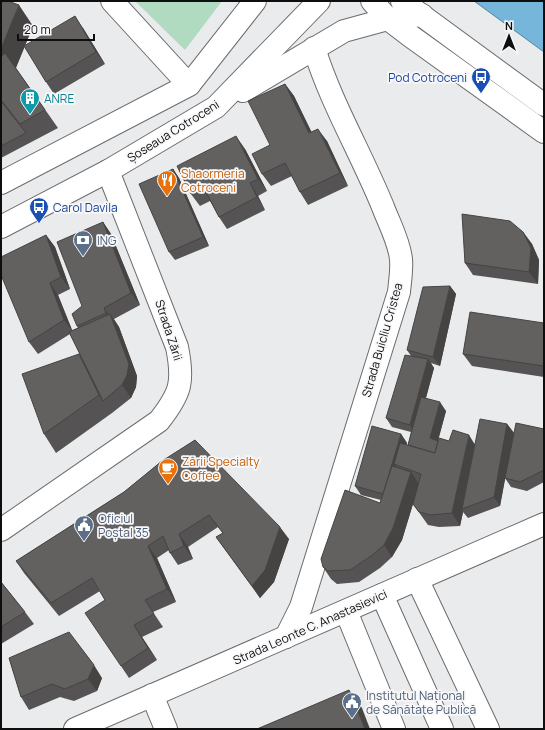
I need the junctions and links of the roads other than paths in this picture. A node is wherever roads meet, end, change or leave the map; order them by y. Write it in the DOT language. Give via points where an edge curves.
graph roads {
  1 [pos="112,1"];
  2 [pos="255,1"];
  3 [pos="319,1"];
  4 [pos="372,1"];
  5 [pos="402,1"];
  6 [pos="422,15"];
  7 [pos="388,19"];
  8 [pos="314,48"];
  9 [pos="189,85"];
  10 [pos="544,105"];
  11 [pos="216,107"];
  12 [pos="544,132"];
  13 [pos="108,171"];
  14 [pos="1,183"];
  15 [pos="1,227"];
  16 [pos="544,524"];
  17 [pos="1,530"];
  18 [pos="417,579"];
  19 [pos="382,595"];
  20 [pos="346,611"];
  21 [pos="286,637"];
  22 [pos="152,695"];
  23 [pos="76,729"];
  24 [pos="166,729"];
  25 [pos="394,729"];
  26 [pos="442,729"];
  27 [pos="488,729"];
  1 -- 9 [label="street"];
  2 -- 9 [label="street"];
  3 -- 11 [label="street, Șoseaua Cotroceni"];
  4 -- 7 [label="street"];
  5 -- 6 [label="street"];
  6 -- 7 [label="street"];
  6 -- 10 [label="street"];
  7 -- 8 [label="street" via="344,31"];
  7 -- 12 [label="street"];
  8 -- 11 [label="street"];
  8 -- 21 [label="street, Strada Buicliu Cristea" via="323,77 377,193 396,241 401,258 401,274 399,292 301,607"];
  9 -- 14 [label="street"];
  11 -- 13 [label="street, Șoseaua Cotroceni"];
  13 -- 15 [label="street, Șoseaua Cotroceni"];
  13 -- 17 [label="street, Strada Zării" via="177,347 182,371 179,389 173,403 159,420"];
  16 -- 18 [label="street, Strada Leonte C. Anastasievici"];
  18 -- 19 [label="street, Strada Leonte C. Anastasievici"];
  18 -- 27 [label="street"];
  19 -- 20 [label="street, Strada Leonte C. Anastasievici"];
  19 -- 26 [label="street"];
  20 -- 21 [label="street, Strada Leonte C. Anastasievici"];
  20 -- 25 [label="street"];
  21 -- 22 [label="street, Strada Leonte C. Anastasievici"];
  22 -- 23 [label="street, Strada Leonte C. Anastasievici"];
  22 -- 24 [label="street"];
}
